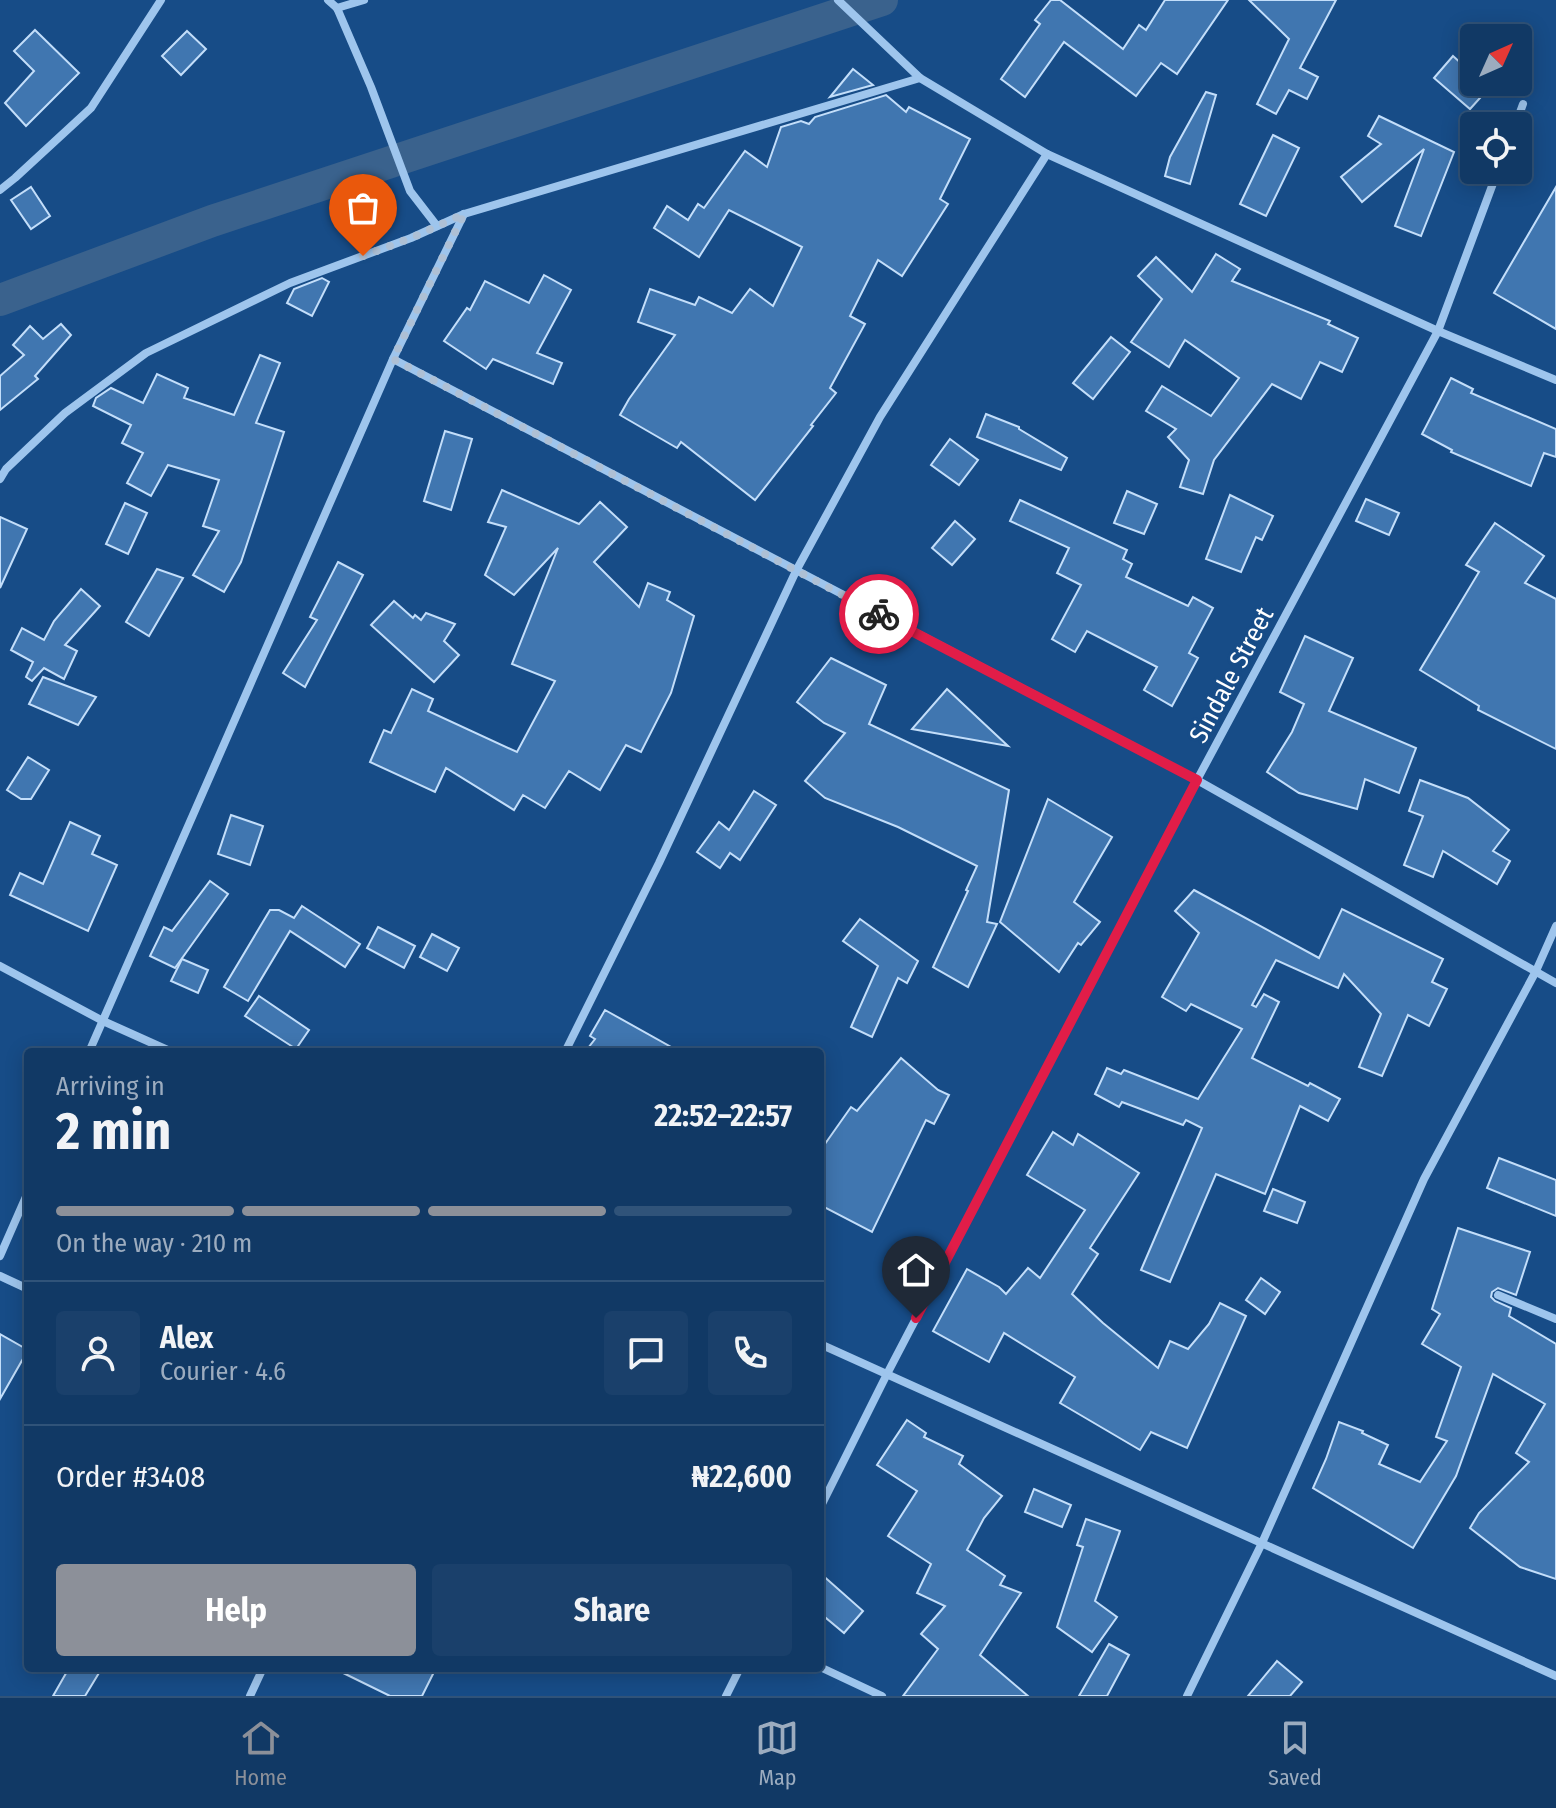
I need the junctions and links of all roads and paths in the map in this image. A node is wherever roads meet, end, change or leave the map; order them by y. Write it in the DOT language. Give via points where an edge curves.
graph roads {
  1 [pos="161,0"];
  2 [pos="328,0"];
  3 [pos="364,0"];
  4 [pos="838,0"];
  5 [pos="337,8"];
  6 [pos="920,78"];
  7 [pos="1523,104"];
  8 [pos="1520,112"];
  9 [pos="1047,154"];
  10 [pos="1493,184"];
  11 [pos="0,190"];
  12 [pos="464,214"];
  13 [pos="437,226"];
  14 [pos="1438,331"];
  15 [pos="393,359"];
  16 [pos="1556,380"];
  17 [pos="0,479"];
  18 [pos="796,571"];
  19 [pos="1197,780"];
  20 [pos="1556,926"];
  21 [pos="0,966"];
  22 [pos="1536,971"];
  23 [pos="1556,983"];
  24 [pos="103,1021"];
  25 [pos="91,1048"];
  26 [pos="163,1048"];
  27 [pos="567,1048"];
  28 [pos="24,1201"];
  29 [pos="0,1256"];
  30 [pos="0,1276"];
  31 [pos="24,1287"];
  32 [pos="1498,1295"];
  33 [pos="1556,1319"];
  34 [pos="824,1346"];
  35 [pos="887,1374"];
  36 [pos="824,1500"];
  37 [pos="1262,1543"];
  38 [pos="824,1669"];
  39 [pos="261,1672"];
  40 [pos="738,1672"];
  41 [pos="1556,1676"];
  42 [pos="250,1696"];
  43 [pos="726,1696"];
  44 [pos="882,1696"];
  45 [pos="1187,1696"];
  1 -- 11 [label="street" via="91,108"];
  2 -- 5 [label="street"];
  3 -- 5 [label="street"];
  4 -- 6 [label="street"];
  5 -- 13 [label="street" via="410,191"];
  6 -- 9 [label="street"];
  6 -- 12 [label="street"];
  7 -- 8 [label="street"];
  9 -- 14 [label="street"];
  9 -- 18 [label="street" via="880,417"];
  10 -- 14 [label="street, Sindale Street"];
  12 -- 13 [label="street"];
  12 -- 15 [label="street"];
  13 -- 17 [label="street" via="290,283 146,353 65,413"];
  14 -- 16 [label="street"];
  14 -- 19 [label="street, Sindale Street"];
  15 -- 18 [label="street"];
  15 -- 24 [label="street"];
  18 -- 19 [label="street"];
  18 -- 27 [label="street"];
  19 -- 22 [label="street"];
  19 -- 35 [label="street, Sindale Street"];
  20 -- 22 [label="street"];
  21 -- 24 [label="street"];
  22 -- 23 [label="street"];
  22 -- 37 [label="street" via="1424,1179"];
  24 -- 25 [label="street"];
  24 -- 26 [label="street"];
  28 -- 29 [label="street"];
  30 -- 31 [label="street"];
  32 -- 33 [label="street"];
  34 -- 35 [label="street"];
  35 -- 36 [label="street, Sindale Street"];
  35 -- 37 [label="street"];
  37 -- 41 [label="street"];
  37 -- 45 [label="street"];
  38 -- 44 [label="street"];
  39 -- 42 [label="street"];
  40 -- 43 [label="street"];
}
